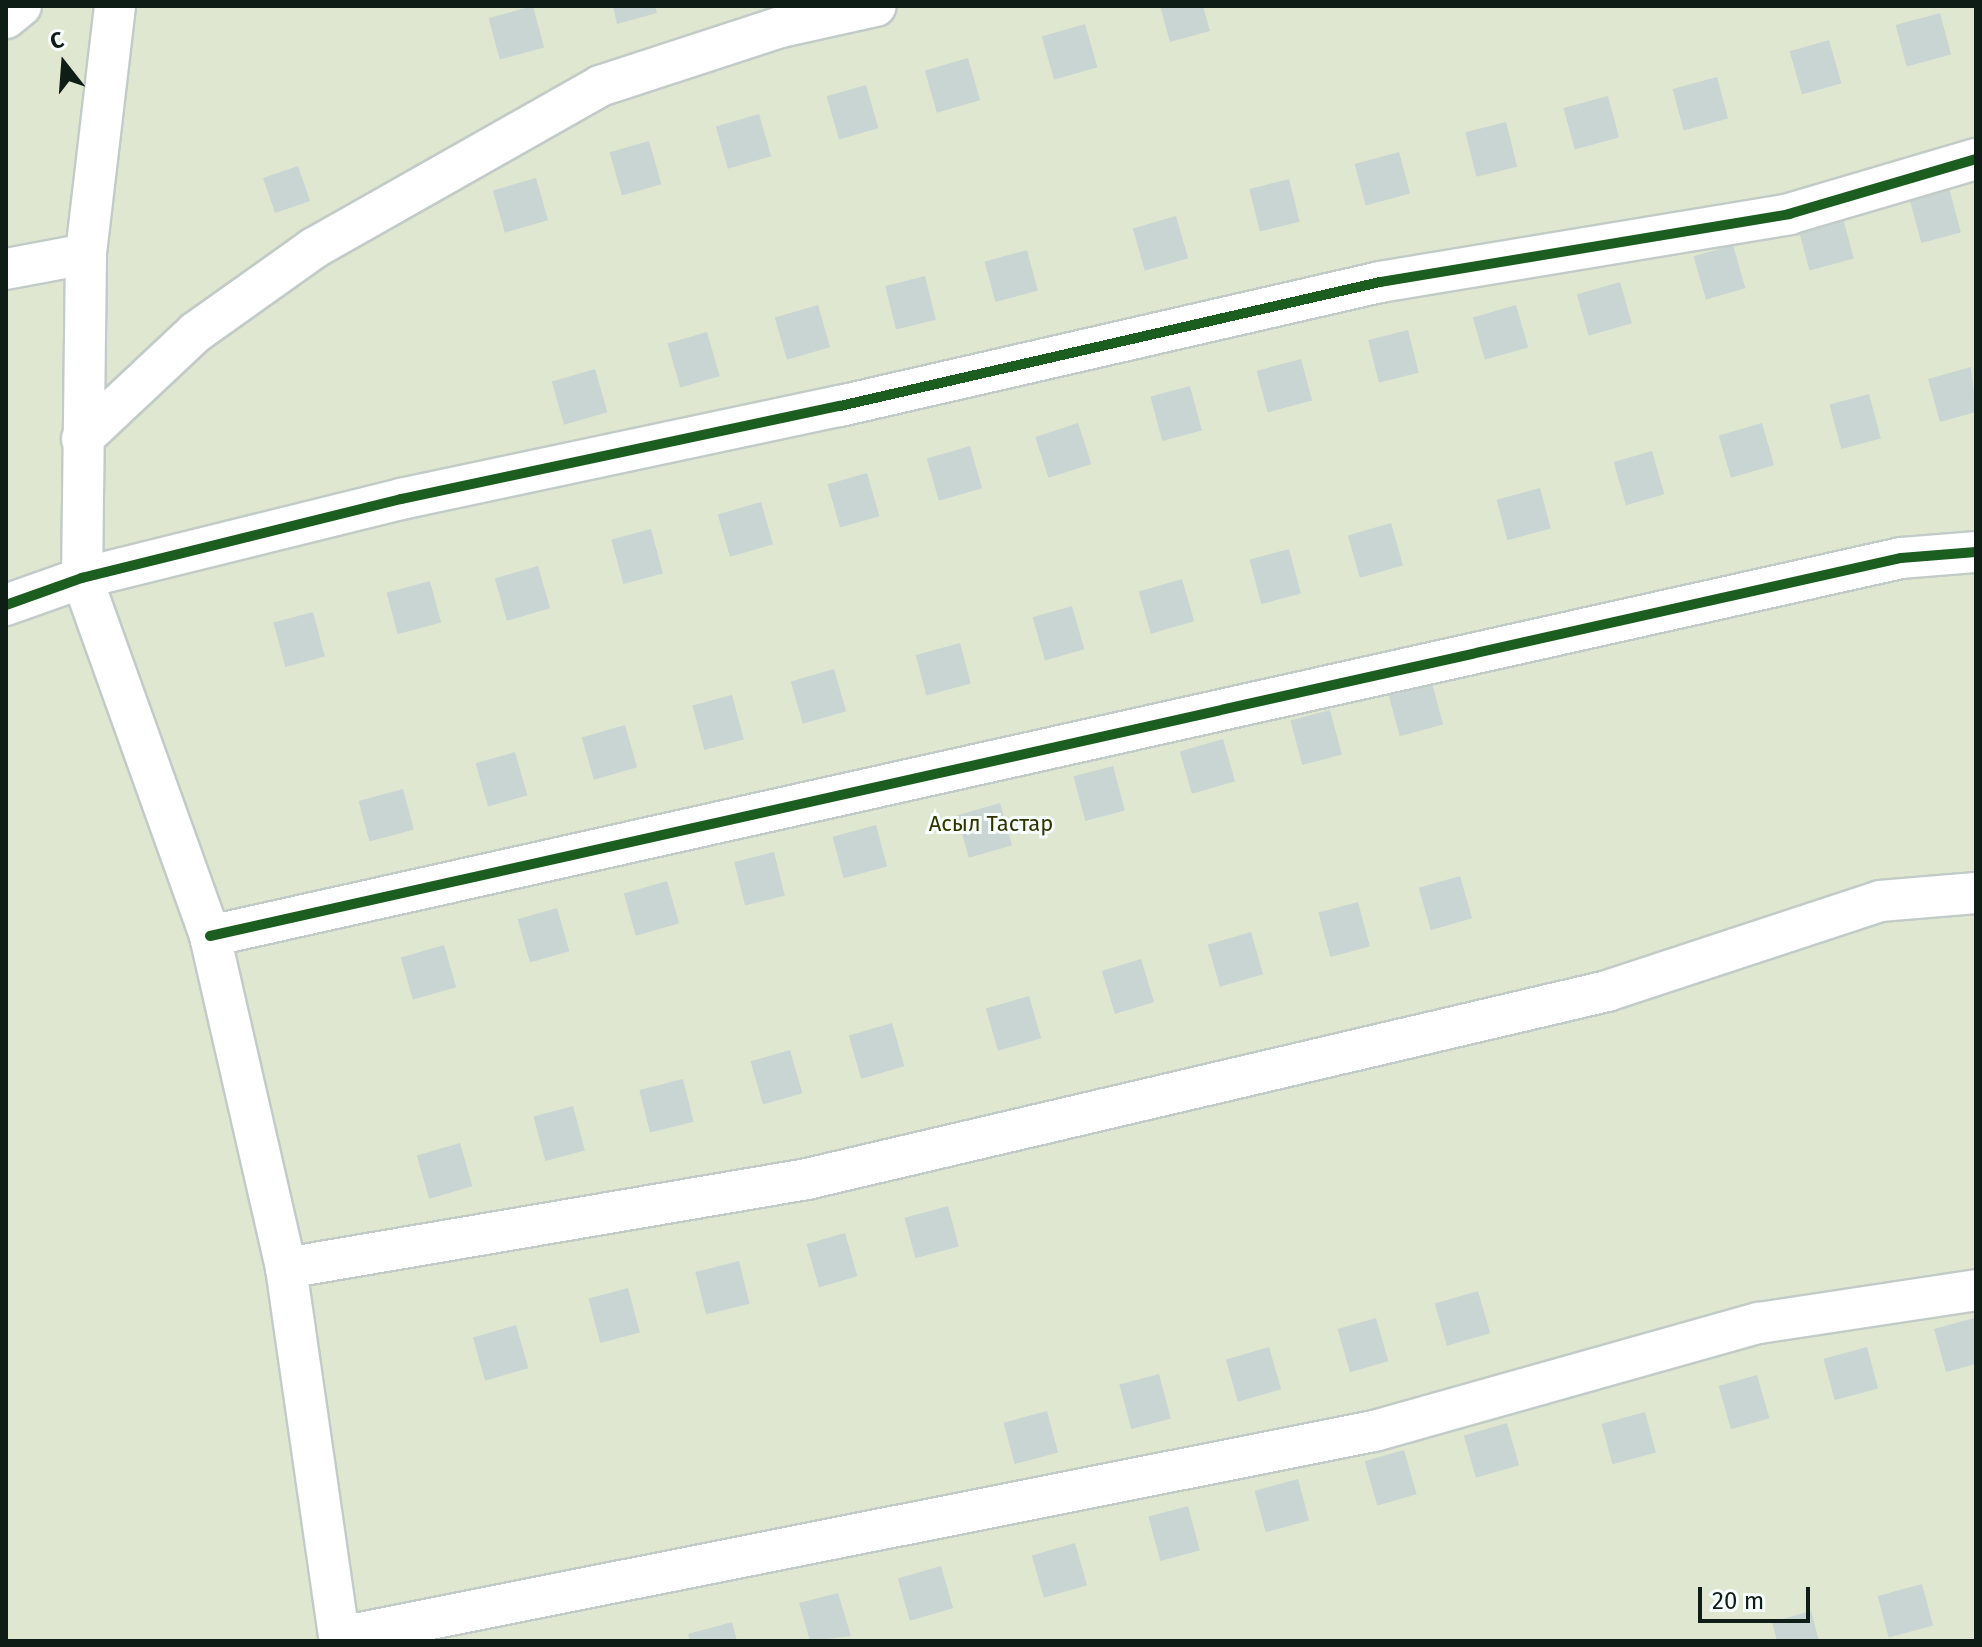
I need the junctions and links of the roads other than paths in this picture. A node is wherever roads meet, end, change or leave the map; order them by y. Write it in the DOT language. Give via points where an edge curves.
graph roads {
  1 [pos="21,6"];
  2 [pos="115,6"];
  3 [pos="876,6"];
  4 [pos="6,18"];
  5 [pos="1976,159"];
  6 [pos="86,254"];
  7 [pos="6,269"];
  8 [pos="82,439"];
  9 [pos="1976,552"];
  10 [pos="82,578"];
  11 [pos="6,605"];
  12 [pos="1976,893"];
  13 [pos="210,936"];
  14 [pos="286,1268"];
  15 [pos="1976,1290"];
  16 [pos="340,1639"];
  1 -- 4 [label="street"];
  2 -- 6 [label="street"];
  3 -- 8 [label="street" via="781,27 600,86 314,248 196,332"];
  5 -- 10 [label="street" via="1789,214 1380,282 840,406 401,499"];
  6 -- 7 [label="street"];
  6 -- 8 [label="street"];
  8 -- 10 [label="street"];
  9 -- 13 [label="street" via="1870,564"];
  10 -- 11 [label="street"];
  10 -- 13 [label="street"];
  12 -- 14 [label="street" via="1880,901 1607,991 807,1179"];
  13 -- 14 [label="street"];
  14 -- 16 [label="street"];
  15 -- 16 [label="street" via="1759,1323 1374,1431"];
}
